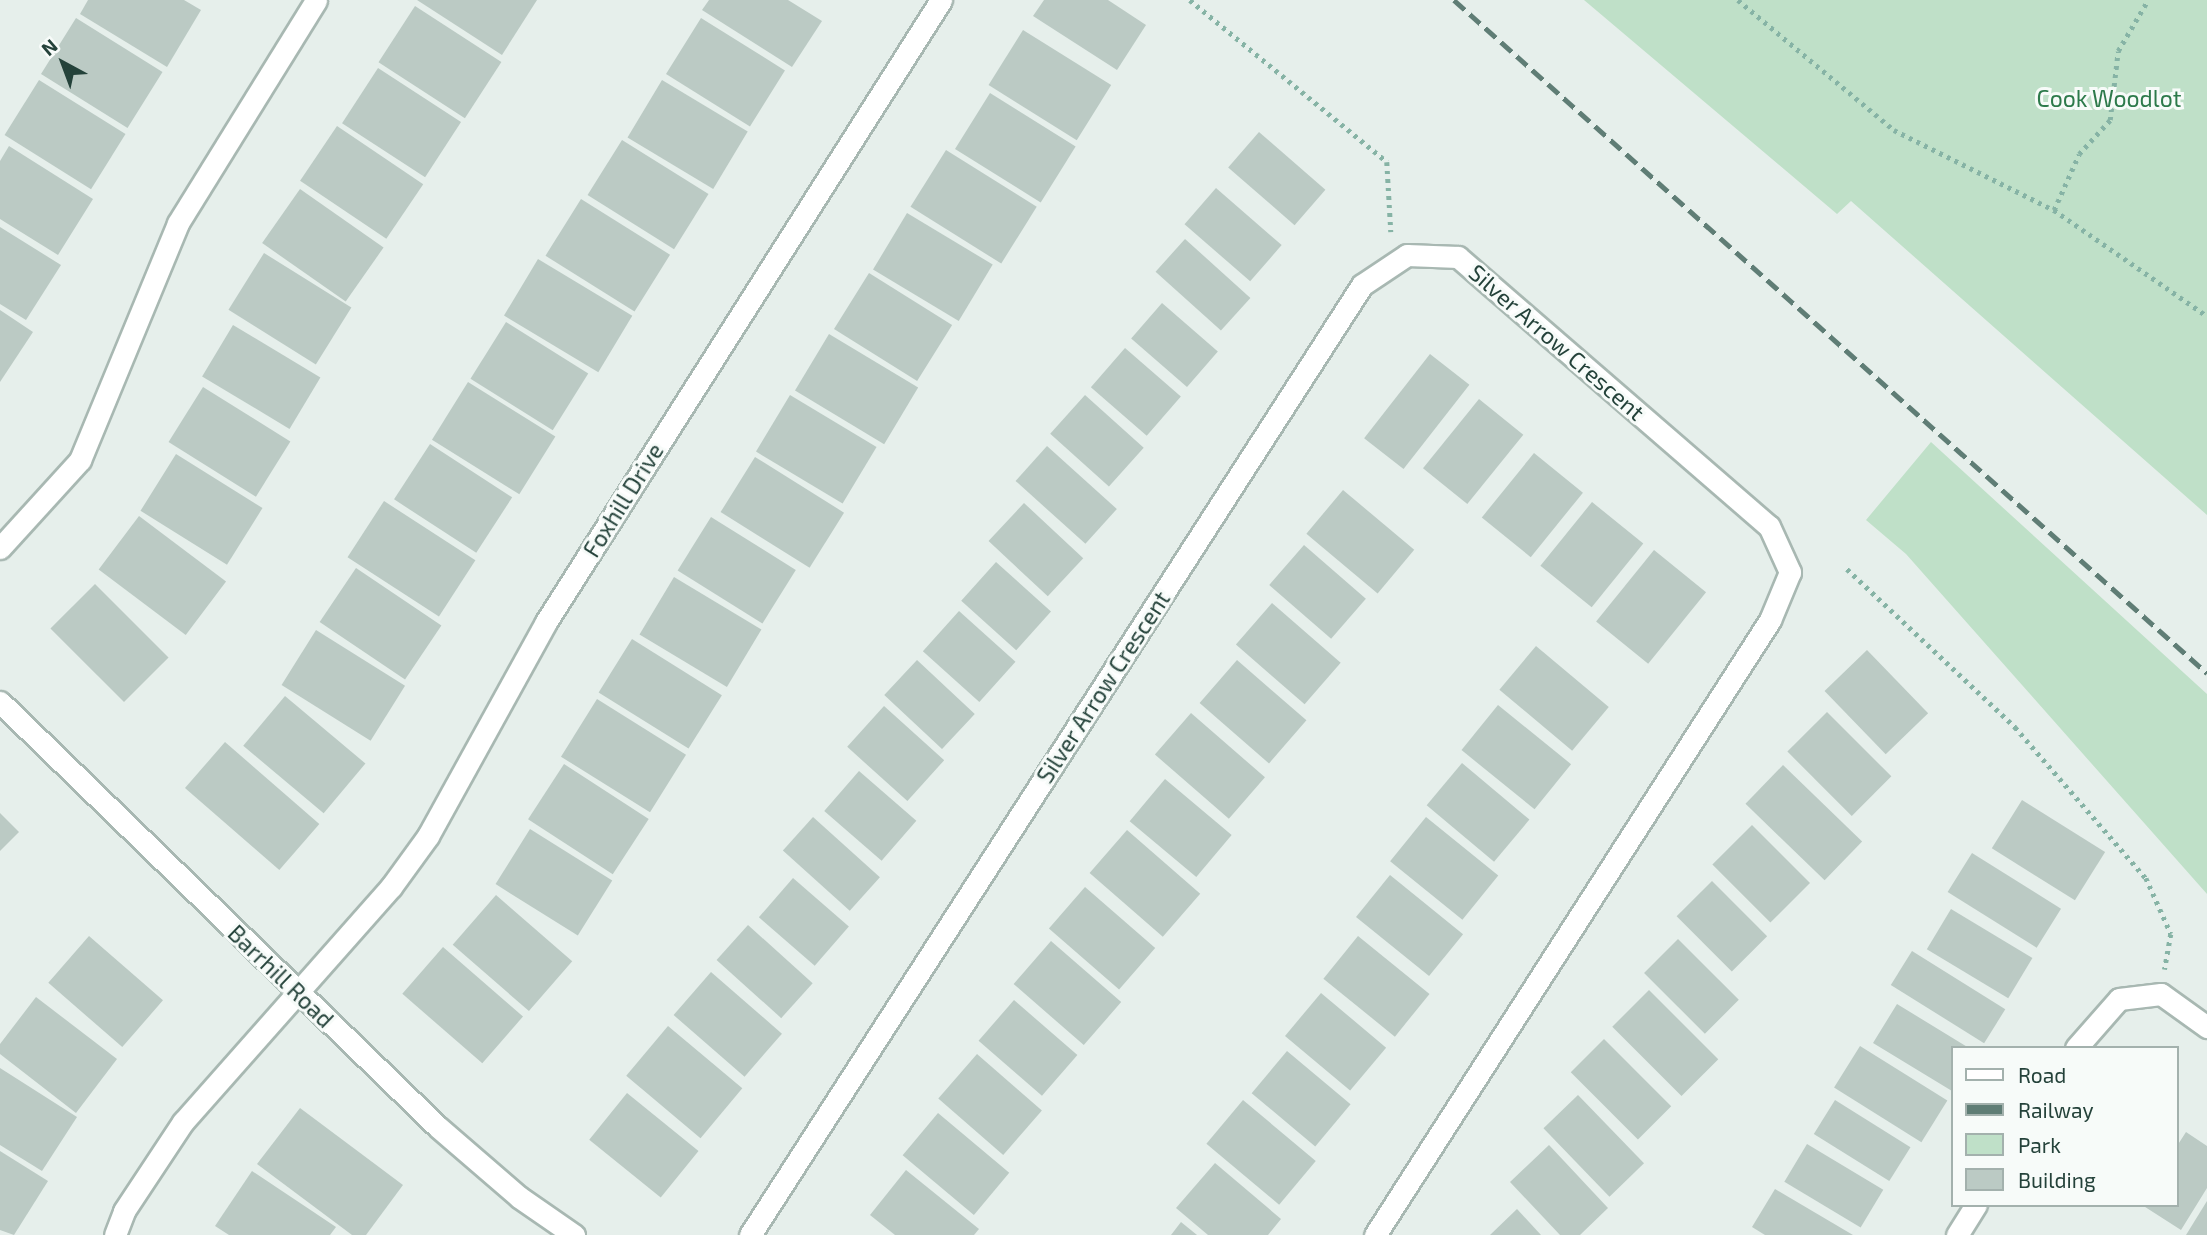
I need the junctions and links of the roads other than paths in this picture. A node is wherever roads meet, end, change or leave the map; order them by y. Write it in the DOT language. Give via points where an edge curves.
graph roads {
  1 [pos="316,0"];
  2 [pos="941,0"];
  3 [pos="0,548"];
  4 [pos="0,702"];
  5 [pos="297,992"];
  6 [pos="2207,1027"];
  7 [pos="2078,1046"];
  8 [pos="1975,1207"];
  9 [pos="115,1235"];
  10 [pos="575,1235"];
  11 [pos="750,1235"];
  12 [pos="1375,1235"];
  13 [pos="1957,1235"];
  1 -- 3 [label="street" via="178,223 80,460"];
  2 -- 5 [label="street, Foxhill Drive" via="546,622 428,835 391,887"];
  4 -- 5 [label="street, Barrhill Road"];
  5 -- 9 [label="street, Foxhill Drive" via="183,1122 124,1211"];
  5 -- 10 [label="street, Barrhill Road" via="438,1127 519,1197"];
  6 -- 7 [label="street" via="2161,994 2119,999"];
  8 -- 13 [label="street"];
  11 -- 12 [label="street, Silver Arrow Crescent" via="1362,285 1407,255 1458,257 1769,526 1790,572 1770,620"];
}
